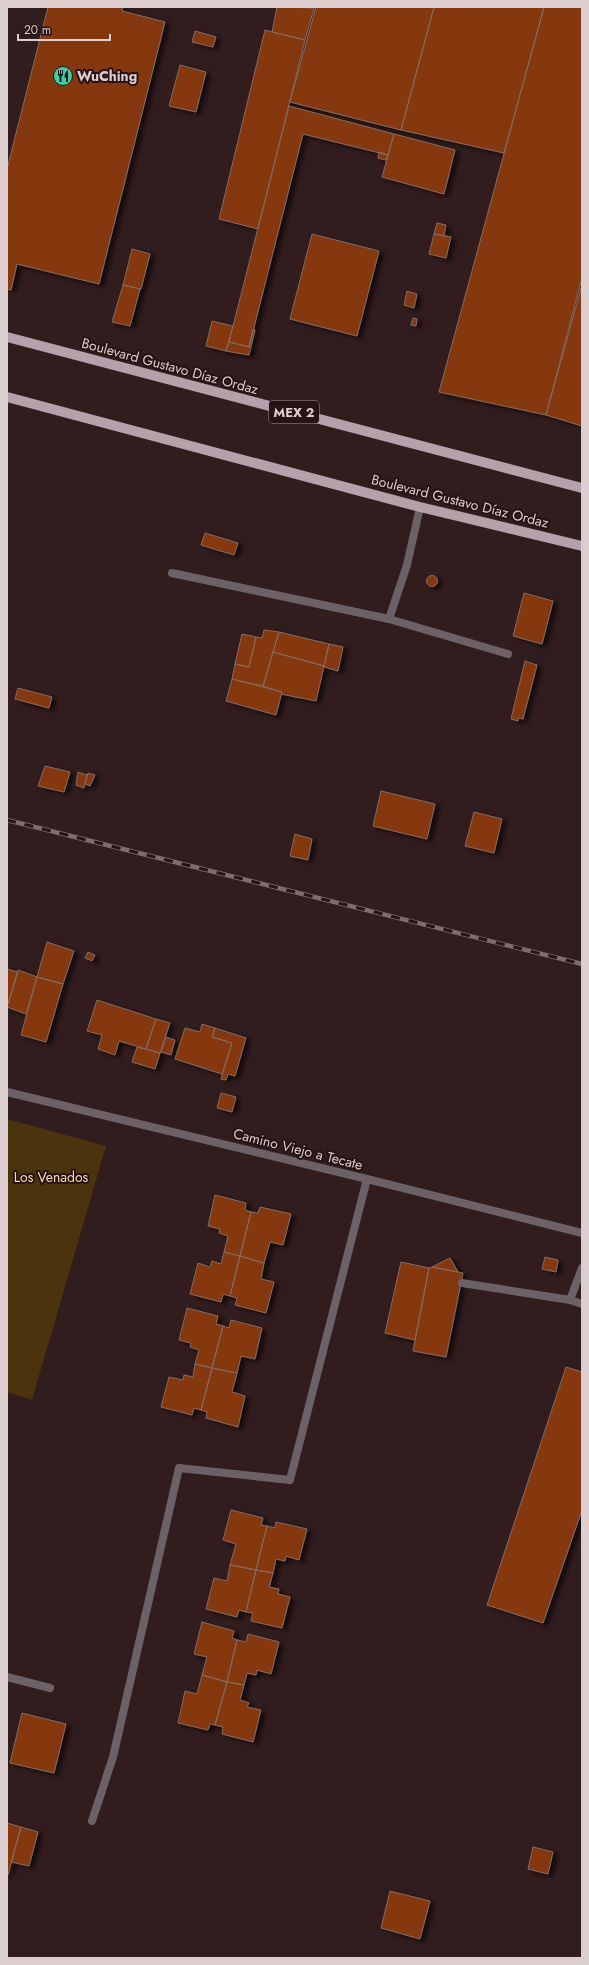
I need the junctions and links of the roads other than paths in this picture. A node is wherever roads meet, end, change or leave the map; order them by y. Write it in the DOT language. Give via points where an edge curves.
graph roads {
  1 [pos="7,337"];
  2 [pos="7,397"];
  3 [pos="582,488"];
  4 [pos="420,507"];
  5 [pos="582,546"];
  6 [pos="172,573"];
  7 [pos="389,619"];
  8 [pos="508,654"];
  9 [pos="7,1092"];
  10 [pos="367,1179"];
  11 [pos="582,1233"];
  12 [pos="582,1268"];
  13 [pos="462,1283"];
  14 [pos="570,1300"];
  15 [pos="582,1304"];
  16 [pos="7,1676"];
  17 [pos="50,1688"];
  18 [pos="92,1821"];
  1 -- 3 [label="main road, Boulevard Gustavo Díaz Ordaz / MEX 2"];
  2 -- 4 [label="main road, Boulevard Gustavo Díaz Ordaz"];
  4 -- 5 [label="main road, Boulevard Gustavo Díaz Ordaz"];
  4 -- 7 [label="street" via="407,565"];
  6 -- 7 [label="street"];
  7 -- 8 [label="street"];
  9 -- 10 [label="street, Camino Viejo a Tecate"];
  10 -- 11 [label="street, Camino Viejo a Tecate"];
  10 -- 18 [label="street" via="290,1480 179,1468 113,1757"];
  12 -- 14 [label="street"];
  13 -- 14 [label="street"];
  14 -- 15 [label="street"];
  16 -- 17 [label="street"];
}
